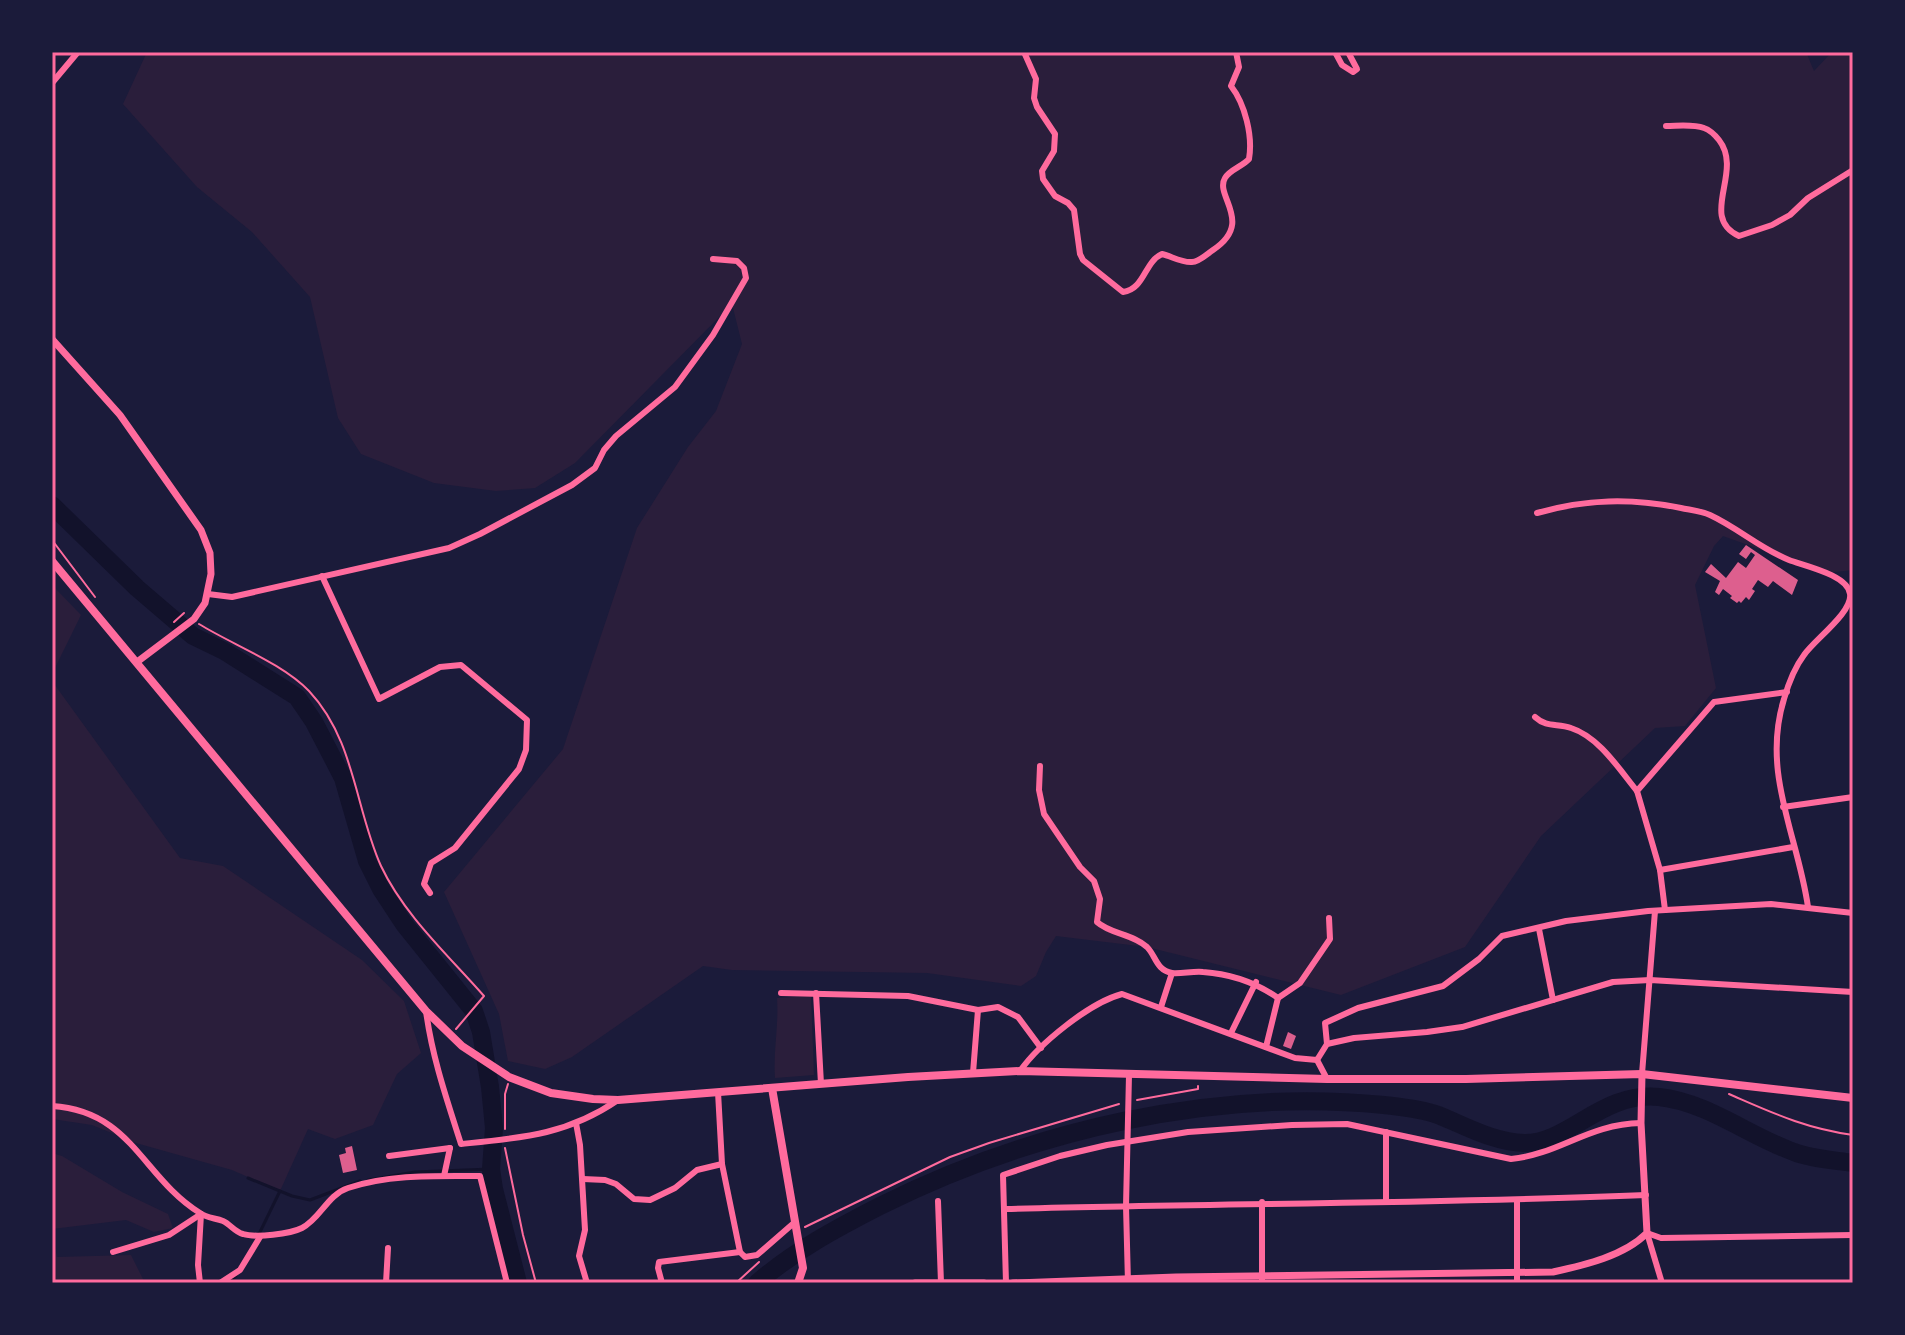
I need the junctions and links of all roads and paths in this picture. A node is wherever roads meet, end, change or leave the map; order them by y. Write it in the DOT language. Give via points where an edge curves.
graph roads {
  1 [pos="78,52"];
  2 [pos="1024,52"];
  3 [pos="1236,52"];
  4 [pos="1335,52"];
  5 [pos="1348,52"];
  6 [pos="52,83"];
  7 [pos="1666,126"];
  8 [pos="1853,170"];
  9 [pos="713,259"];
  10 [pos="52,339"];
  11 [pos="1537,513"];
  12 [pos="52,540"];
  13 [pos="52,561"];
  14 [pos="322,576"];
  15 [pos="208,594"];
  16 [pos="1852,597"];
  17 [pos="98,600"];
  18 [pos="194,619"];
  19 [pos="137,662"];
  20 [pos="1787,692"];
  21 [pos="1535,717"];
  22 [pos="1040,766"];
  23 [pos="1637,791"];
  24 [pos="1853,797"];
  25 [pos="1783,807"];
  26 [pos="1793,847"];
  27 [pos="1660,870"];
  28 [pos="430,893"];
  29 [pos="1808,907"];
  30 [pos="1665,910"];
  31 [pos="1655,911"];
  32 [pos="1853,913"];
  33 [pos="1329,918"];
  34 [pos="1539,929"];
  35 [pos="1172,973"];
  36 [pos="1650,980"];
  37 [pos="1256,982"];
  38 [pos="1853,992"];
  39 [pos="781,993"];
  40 [pos="816,993"];
  41 [pos="1278,998"];
  42 [pos="1553,1000"];
  43 [pos="1161,1007"];
  44 [pos="978,1010"];
  45 [pos="426,1011"];
  46 [pos="456,1028"];
  47 [pos="1231,1033"];
  48 [pos="1327,1044"];
  49 [pos="1266,1047"];
  50 [pos="1041,1048"];
  51 [pos="1317,1060"];
  52 [pos="1020,1071"];
  53 [pos="973,1073"];
  54 [pos="1642,1074"];
  55 [pos="505,1075"];
  56 [pos="1129,1075"];
  57 [pos="1200,1078"];
  58 [pos="1327,1079"];
  59 [pos="821,1084"];
  60 [pos="1725,1084"];
  61 [pos="772,1088"];
  62 [pos="718,1092"];
  63 [pos="1853,1098"];
  64 [pos="618,1100"];
  65 [pos="1128,1101"];
  66 [pos="52,1106"];
  67 [pos="576,1123"];
  68 [pos="1641,1123"];
  69 [pos="1386,1132"];
  70 [pos="1853,1135"];
  71 [pos="505,1141"];
  72 [pos="1126,1143"];
  73 [pos="461,1144"];
  74 [pos="450,1148"];
  75 [pos="389,1156"];
  76 [pos="722,1164"];
  77 [pos="444,1176"];
  78 [pos="583,1179"];
  79 [pos="1646,1195"];
  80 [pos="1386,1200"];
  81 [pos="938,1201"];
  82 [pos="1517,1201"];
  83 [pos="1262,1202"];
  84 [pos="1126,1206"];
  85 [pos="1005,1209"];
  86 [pos="201,1214"];
  87 [pos="798,1229"];
  88 [pos="1647,1233"];
  89 [pos="1853,1235"];
  90 [pos="260,1237"];
  91 [pos="388,1248"];
  92 [pos="113,1252"];
  93 [pos="740,1252"];
  94 [pos="759,1263"];
  95 [pos="1517,1272"];
  96 [pos="1176,1280"];
  97 [pos="1262,1280"];
  98 [pos="1128,1281"];
  99 [pos="1057,1282"];
  100 [pos="200,1283"];
  101 [pos="220,1283"];
  102 [pos="386,1283"];
  103 [pos="507,1283"];
  104 [pos="536,1283"];
  105 [pos="587,1283"];
  106 [pos="662,1283"];
  107 [pos="736,1283"];
  108 [pos="798,1283"];
  109 [pos="915,1283"];
  110 [pos="941,1283"];
  111 [pos="984,1283"];
  112 [pos="1006,1283"];
  113 [pos="1013,1283"];
  114 [pos="1517,1283"];
  115 [pos="1663,1283"];
  1 -- 6 [label="street"];
  2 -- 3 [label="street" via="1036,79 1037,107 1055,134 1043,179 1074,210 1083,260 1123,292 1137,286 1155,257 1197,261 1230,233 1223,182 1249,159 1251,148 1241,99 1231,86 1239,67"];
  4 -- 5 [label="street" via="1353,72 1357,69"];
  7 -- 8 [label="street" via="1704,128 1725,147 1722,224 1739,236 1790,215"];
  9 -- 14 [label="street" via="737,261 746,278 675,387 616,436 595,468 449,548"];
  10 -- 15 [label="street" via="120,415 201,530 210,553"];
  11 -- 16 [label="street" via="1570,503 1645,501 1709,514 1766,549 1837,578"];
  12 -- 17 [label="path"];
  13 -- 19 [label="main road"];
  14 -- 15 [label="street" via="232,597"];
  14 -- 28 [label="street" via="379,699 440,667 461,665 527,720 519,769 455,848 431,863 424,884"];
  15 -- 18 [label="street"];
  16 -- 20 [label="street" via="1801,659"];
  18 -- 19 [label="street"];
  18 -- 46 [label="path" via="298,681 319,703 347,754 382,867 415,916 484,996"];
  19 -- 45 [label="main road"];
  20 -- 23 [label="street" via="1714,702"];
  20 -- 25 [label="street" via="1776,761"];
  21 -- 23 [label="street" via="1544,725 1571,727 1587,737"];
  22 -- 35 [label="street" via="1044,814 1094,881 1100,899 1097,922 1147,947 1160,968"];
  23 -- 27 [label="street"];
  24 -- 25 [label="street"];
  25 -- 26 [label="street"];
  26 -- 27 [label="street"];
  26 -- 29 [label="street"];
  27 -- 30 [label="street"];
  29 -- 30 [label="street"];
  29 -- 32 [label="street"];
  30 -- 31 [label="street"];
  31 -- 34 [label="street"];
  31 -- 36 [label="street"];
  33 -- 41 [label="street" via="1330,939 1300,983"];
  34 -- 42 [label="street"];
  34 -- 48 [label="street" via="1502,936 1443,986 1358,1008 1325,1023"];
  35 -- 37 [label="street" via="1204,972"];
  35 -- 43 [label="street"];
  36 -- 38 [label="street"];
  36 -- 42 [label="street" via="1613,982"];
  36 -- 54 [label="street"];
  37 -- 41 [label="street"];
  37 -- 47 [label="street"];
  39 -- 40 [label="street"];
  40 -- 44 [label="street" via="908,996"];
  40 -- 59 [label="street"];
  41 -- 49 [label="street"];
  42 -- 48 [label="street" via="1462,1027"];
  43 -- 47 [label="street"];
  43 -- 50 [label="street" via="1130,995 1107,998"];
  44 -- 50 [label="street" via="998,1007 1012,1012"];
  44 -- 53 [label="street"];
  45 -- 55 [label="main road" via="472,1054"];
  45 -- 73 [label="street"];
  47 -- 49 [label="street"];
  48 -- 51 [label="street"];
  49 -- 51 [label="street"];
  50 -- 52 [label="street"];
  51 -- 58 [label="street"];
  52 -- 53 [label="main road"];
  52 -- 56 [label="main road"];
  53 -- 59 [label="main road"];
  54 -- 58 [label="main road"];
  54 -- 60 [label="main road"];
  54 -- 68 [label="street"];
  55 -- 64 [label="main road" via="551,1093"];
  55 -- 71 [label="path"];
  56 -- 57 [label="main road"];
  56 -- 65 [label="street"];
  57 -- 58 [label="main road"];
  57 -- 65 [label="path" via="1198,1089"];
  59 -- 61 [label="main road"];
  60 -- 63 [label="main road"];
  60 -- 70 [label="path" via="1720,1090 1793,1122"];
  61 -- 62 [label="main road"];
  61 -- 87 [label="main road"];
  62 -- 64 [label="main road"];
  62 -- 76 [label="street"];
  64 -- 67 [label="street"];
  65 -- 72 [label="street"];
  65 -- 87 [label="path" via="950,1157"];
  66 -- 86 [label="street" via="82,1111 116,1129"];
  67 -- 71 [label="street"];
  67 -- 78 [label="street"];
  68 -- 69 [label="street" via="1587,1132 1533,1157 1511,1159"];
  68 -- 79 [label="street"];
  69 -- 72 [label="street" via="1347,1124 1292,1125 1188,1132"];
  69 -- 80 [label="street"];
  71 -- 73 [label="street"];
  71 -- 104 [label="path"];
  72 -- 84 [label="street"];
  72 -- 85 [label="street" via="1060,1156 1003,1175"];
  73 -- 74 [label="street"];
  74 -- 75 [label="street"];
  74 -- 77 [label="street"];
  76 -- 78 [label="street" via="697,1170 664,1195 641,1201 616,1184"];
  76 -- 93 [label="street"];
  77 -- 90 [label="street" via="349,1187 328,1200 303,1228"];
  77 -- 103 [label="street" via="480,1176"];
  78 -- 105 [label="street" via="585,1230 579,1256"];
  79 -- 82 [label="street"];
  79 -- 88 [label="street"];
  80 -- 82 [label="street"];
  80 -- 83 [label="street"];
  81 -- 110 [label="street"];
  82 -- 95 [label="street"];
  83 -- 84 [label="street"];
  83 -- 97 [label="street"];
  84 -- 85 [label="street"];
  84 -- 98 [label="street"];
  85 -- 112 [label="street"];
  86 -- 90 [label="street"];
  86 -- 92 [label="street" via="169,1235"];
  86 -- 100 [label="street"];
  87 -- 93 [label="street" via="757,1255 745,1257"];
  87 -- 108 [label="main road" via="803,1268"];
  88 -- 89 [label="street" via="1661,1238"];
  88 -- 95 [label="street" via="1639,1242 1579,1266"];
  88 -- 115 [label="street"];
  90 -- 101 [label="street" via="240,1270"];
  91 -- 102 [label="street"];
  93 -- 106 [label="street" via="659,1262"];
  94 -- 107 [label="path"];
  95 -- 97 [label="street"];
  95 -- 114 [label="street"];
  96 -- 97 [label="street"];
  96 -- 98 [label="street"];
  98 -- 99 [label="street"];
  99 -- 113 [label="street"];
  109 -- 110 [label="street"];
  110 -- 111 [label="street"];
}
